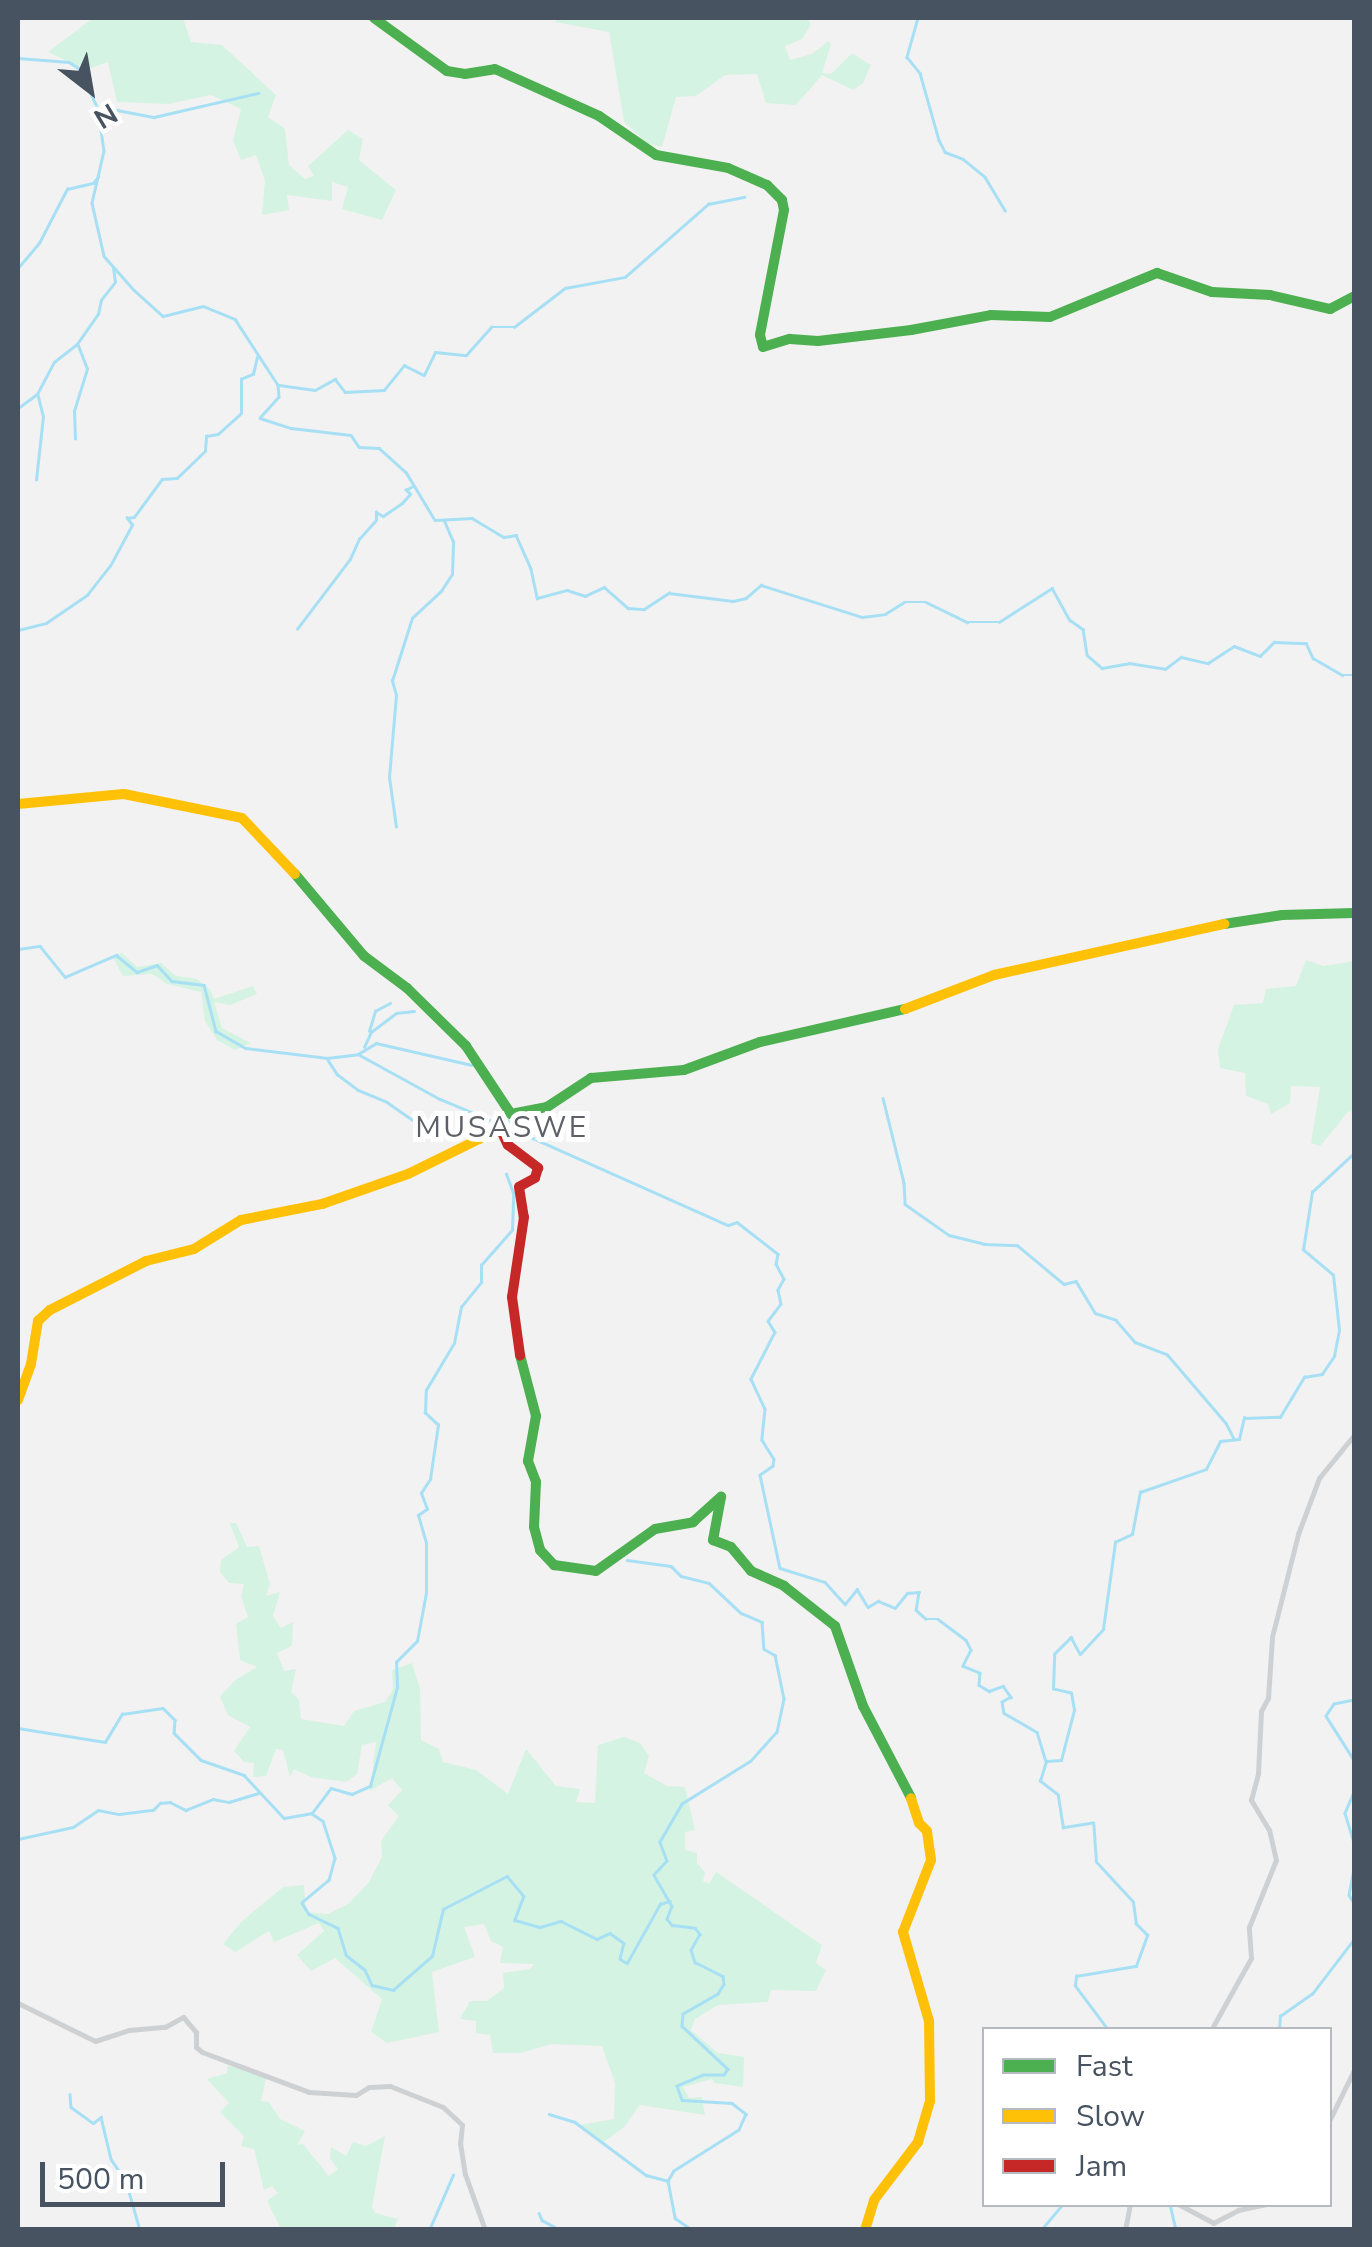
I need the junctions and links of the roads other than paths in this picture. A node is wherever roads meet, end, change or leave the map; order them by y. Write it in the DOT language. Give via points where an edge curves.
graph roads {
  1 [pos="374,18"];
  2 [pos="1354,296"];
  3 [pos="18,804"];
  4 [pos="1354,913"];
  5 [pos="514,1114"];
  6 [pos="498,1124"];
  7 [pos="18,1400"];
  8 [pos="1354,1434"];
  9 [pos="18,2003"];
  10 [pos="1213,2027"];
  11 [pos="1354,2070"];
  12 [pos="1332,2115"];
  13 [pos="1183,2207"];
  14 [pos="1252,2207"];
  15 [pos="485,2230"];
  16 [pos="866,2230"];
  1 -- 2 [label="street" via="447,71 495,68 600,116 656,155 728,168 767,184 784,210 763,347 991,315 1046,318 1157,272 1212,292 1270,295 1330,309"];
  3 -- 5 [label="street" via="124,794 242,818 364,956 462,1041"];
  4 -- 5 [label="street" via="1220,924 994,974 926,1004 760,1042 684,1070 591,1078 542,1110"];
  5 -- 6 [label="street"];
  6 -- 7 [label="street" via="393,1180 322,1204 253,1214 192,1250 146,1261 45,1313"];
  6 -- 16 [label="street" via="508,1145 538,1168 535,1178 519,1186 524,1217 512,1297 536,1421 528,1461 536,1482 535,1537 546,1560 596,1572 658,1528 693,1522 721,1497 713,1540 835,1626 863,1706 927,1831 931,1860 903,1932 930,2021 930,2101 918,2142 874,2200"];
  8 -- 10 [label="street" via="1319,1478 1272,1637 1251,1800 1269,1830 1276,1860 1249,1928 1251,1958"];
  9 -- 15 [label="street" via="95,2041 166,2027 183,2017 202,2052 309,2092 356,2094 390,2086 443,2107 462,2125 465,2174"];
  11 -- 12 [label="street"];
  13 -- 14 [label="street" via="1213,2224"];
}
